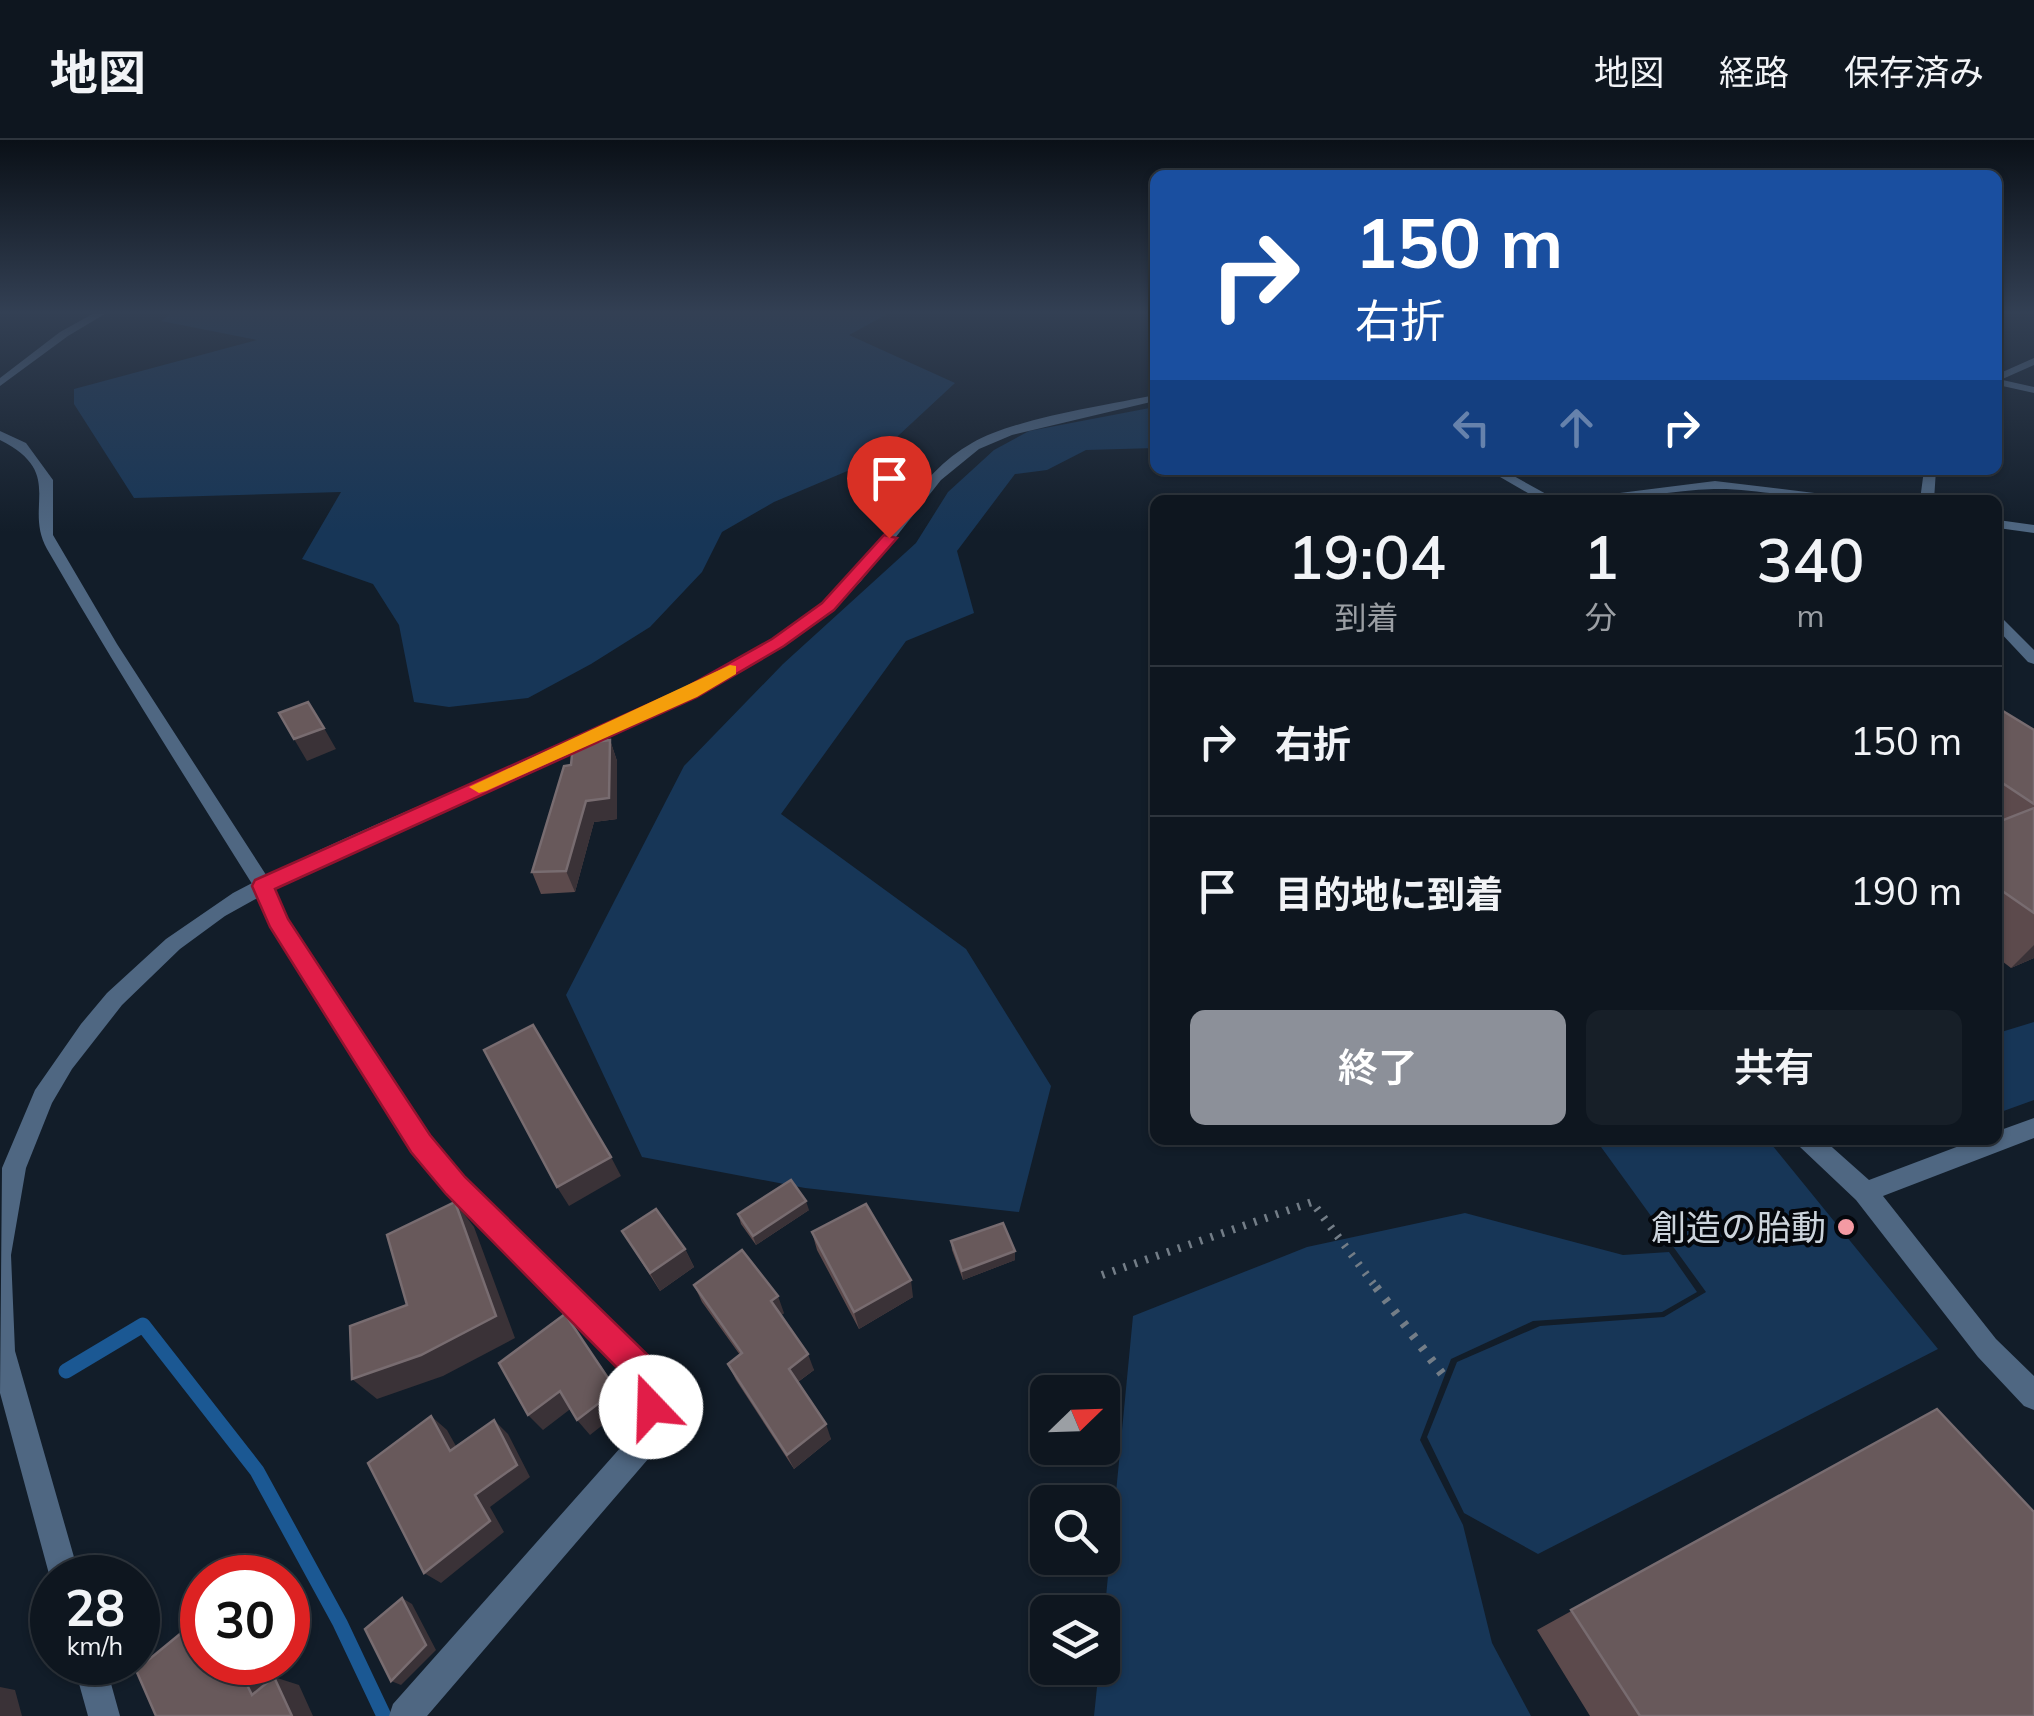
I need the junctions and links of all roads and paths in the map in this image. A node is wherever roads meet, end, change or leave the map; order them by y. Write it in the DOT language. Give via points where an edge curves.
graph roads {
  1 [pos="1150,399"];
  2 [pos="0,435"];
  3 [pos="1503,475"];
  4 [pos="1541,495"];
  5 [pos="1636,495"];
  6 [pos="1798,495"];
  7 [pos="2002,525"];
  8 [pos="2034,530"];
  9 [pos="2002,626"];
  10 [pos="2034,659"];
  11 [pos="263,886"];
  12 [pos="2034,1128"];
  13 [pos="2002,1140"];
  14 [pos="1813,1145"];
  15 [pos="1989,1145"];
  16 [pos="1864,1192"];
  17 [pos="0,1255"];
  18 [pos="1102,1275"];
  19 [pos="1446,1379"];
  20 [pos="2034,1396"];
  21 [pos="59,1555"];
  22 [pos="95,1685"];
  23 [pos="104,1716"];
  24 [pos="405,1716"];
  1 -- 11 [label="street" via="975,446 937,478 856,578 778,643 690,693"];
  2 -- 11 [label="street" via="22,446 46,480 46,535"];
  3 -- 4 [label="street"];
  5 -- 6 [label="street" via="1715,485"];
  7 -- 8 [label="street"];
  9 -- 10 [label="street"];
  11 -- 17 [label="street" via="204,920 156,959 96,1022 44,1095 14,1168"];
  11 -- 24 [label="street" via="278,921 420,1144 651,1380 651,1434"];
  12 -- 13 [label="street"];
  14 -- 16 [label="street"];
  15 -- 16 [label="street"];
  16 -- 20 [label="street"];
  17 -- 21 [label="street" via="2,1351"];
  18 -- 19 [label="path" via="1312,1202"];
  22 -- 23 [label="street"];
}
